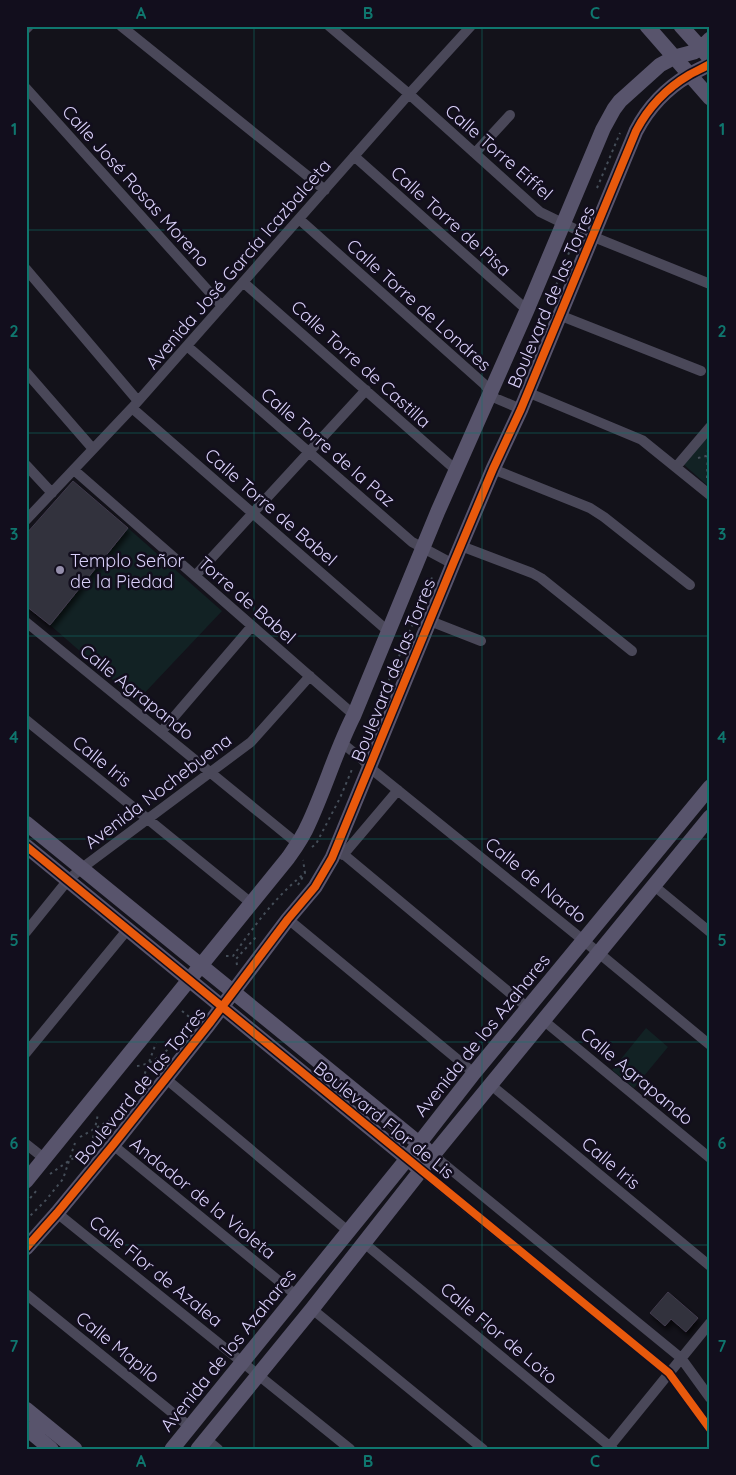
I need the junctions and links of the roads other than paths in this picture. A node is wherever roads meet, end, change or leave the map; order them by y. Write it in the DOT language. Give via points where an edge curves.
graph roads {
  1 [pos="121,26"];
  2 [pos="329,26"];
  3 [pos="471,26"];
  4 [pos="647,26"];
  5 [pos="681,26"];
  6 [pos="707,48"];
  7 [pos="675,57"];
  8 [pos="710,64"];
  9 [pos="689,75"];
  10 [pos="26,88"];
  11 [pos="409,94"];
  12 [pos="710,98"];
  13 [pos="510,115"];
  14 [pos="475,153"];
  15 [pos="354,156"];
  16 [pos="325,190"];
  17 [pos="299,219"];
  18 [pos="563,224"];
  19 [pos="592,236"];
  20 [pos="26,269"];
  21 [pos="243,282"];
  22 [pos="710,284"];
  23 [pos="222,306"];
  24 [pos="527,310"];
  25 [pos="559,315"];
  26 [pos="188,346"];
  27 [pos="702,370"];
  28 [pos="26,372"];
  29 [pos="366,390"];
  30 [pos="527,392"];
  31 [pos="490,393"];
  32 [pos="135,404"];
  33 [pos="521,408"];
  34 [pos="710,427"];
  35 [pos="93,450"];
  36 [pos="309,452"];
  37 [pos="26,465"];
  38 [pos="676,467"];
  39 [pos="493,469"];
  40 [pos="74,470"];
  41 [pos="456,471"];
  42 [pos="52,493"];
  43 [pos="710,495"];
  44 [pos="253,513"];
  45 [pos="26,520"];
  46 [pos="461,546"];
  47 [pos="423,549"];
  48 [pos="453,564"];
  49 [pos="195,576"];
  50 [pos="690,585"];
  51 [pos="430,621"];
  52 [pos="26,622"];
  53 [pos="252,626"];
  54 [pos="388,632"];
  55 [pos="481,641"];
  56 [pos="632,651"];
  57 [pos="310,676"];
  58 [pos="354,715"];
  59 [pos="26,720"];
  60 [pos="160,732"];
  61 [pos="341,742"];
  62 [pos="370,767"];
  63 [pos="210,772"];
  64 [pos="710,787"];
  65 [pos="398,790"];
  66 [pos="695,804"];
  67 [pos="710,816"];
  68 [pos="147,818"];
  69 [pos="26,823"];
  70 [pos="298,844"];
  71 [pos="26,846"];
  72 [pos="339,851"];
  73 [pos="82,868"];
  74 [pos="68,880"];
  75 [pos="654,886"];
  76 [pos="251,903"];
  77 [pos="288,919"];
  78 [pos="128,929"];
  79 [pos="26,932"];
  80 [pos="710,932"];
  81 [pos="583,940"];
  82 [pos="599,953"];
  83 [pos="202,966"];
  84 [pos="190,980"];
  85 [pos="234,992"];
  86 [pos="222,1007"];
  87 [pos="528,1008"];
  88 [pos="543,1020"];
  89 [pos="710,1045"];
  90 [pos="26,1054"];
  91 [pos="474,1073"];
  92 [pos="165,1078"];
  93 [pos="491,1085"];
  94 [pos="26,1144"];
  95 [pos="420,1144"];
  96 [pos="113,1145"];
  97 [pos="433,1155"];
  98 [pos="710,1158"];
  99 [pos="45,1159"];
  100 [pos="407,1159"];
  101 [pos="422,1171"];
  102 [pos="32,1185"];
  103 [pos="58,1213"];
  104 [pos="348,1231"];
  105 [pos="364,1243"];
  106 [pos="26,1248"];
  107 [pos="710,1266"];
  108 [pos="26,1294"];
  109 [pos="296,1295"];
  110 [pos="312,1309"];
  111 [pos="710,1323"];
  112 [pos="681,1358"];
  113 [pos="242,1362"];
  114 [pos="669,1373"];
  115 [pos="258,1375"];
  116 [pos="710,1398"];
  117 [pos="26,1409"];
  118 [pos="190,1426"];
  119 [pos="26,1428"];
  120 [pos="710,1429"];
  121 [pos="202,1444"];
  122 [pos="612,1448"];
  123 [pos="51,1449"];
  124 [pos="75,1449"];
  125 [pos="172,1449"];
  126 [pos="218,1449"];
  127 [pos="350,1449"];
  128 [pos="483,1449"];
  1 -- 16 [label="street"];
  2 -- 11 [label="street, Calle Torre Eiffel"];
  3 -- 11 [label="street, Avenida José García Icazbalceta"];
  4 -- 7 [label="street"];
  5 -- 6 [label="street"];
  6 -- 7 [label="street, Boulevard de las Torres"];
  7 -- 9 [label="street"];
  7 -- 18 [label="street, Boulevard de las Torres" via="660,65 614,109"];
  8 -- 9 [label="street, Boulevard de las Torres"];
  9 -- 12 [label="street"];
  9 -- 19 [label="street, Boulevard de las Torres" via="674,85 643,118"];
  10 -- 23 [label="street, Calle José Rosas Moreno"];
  11 -- 14 [label="street, Calle Torre Eiffel"];
  11 -- 15 [label="street, Avenida José García Icazbalceta"];
  13 -- 14 [label="street"];
  14 -- 18 [label="street, Calle Torre Eiffel" via="540,212"];
  15 -- 16 [label="street, Avenida José García Icazbalceta"];
  15 -- 24 [label="street, Calle Torre de Pisa"];
  16 -- 17 [label="street, Avenida José García Icazbalceta"];
  17 -- 21 [label="street, Avenida José García Icazbalceta"];
  17 -- 31 [label="street, Calle Torre de Londres" via="484,384"];
  18 -- 19 [label="street, Calle Torre Eiffel"];
  18 -- 24 [label="street, Boulevard de las Torres"];
  19 -- 22 [label="street, Calle Torre Eiffel"];
  19 -- 25 [label="street, Boulevard de las Torres"];
  20 -- 32 [label="street, Calle Torre de Babel"];
  21 -- 23 [label="street, Avenida José García Icazbalceta"];
  21 -- 29 [label="street, Calle Torre de Castilla"];
  23 -- 26 [label="street, Avenida José García Icazbalceta"];
  24 -- 31 [label="street, Boulevard de las Torres"];
  25 -- 27 [label="street"];
  25 -- 30 [label="street, Boulevard de las Torres"];
  26 -- 32 [label="street, Avenida José García Icazbalceta"];
  26 -- 36 [label="street, Calle Torre de la Paz"];
  28 -- 35 [label="street"];
  29 -- 36 [label="street"];
  29 -- 41 [label="street, Calle Torre de Castilla"];
  30 -- 33 [label="street, Boulevard de las Torres"];
  30 -- 38 [label="street" via="642,440"];
  31 -- 33 [label="street, Calle Torre de Londres"];
  31 -- 41 [label="street, Boulevard de las Torres"];
  32 -- 35 [label="street, Avenida José García Icazbalceta"];
  32 -- 44 [label="street, Calle Torre de Babel"];
  33 -- 39 [label="street, Boulevard de las Torres"];
  34 -- 38 [label="street"];
  35 -- 40 [label="street, Avenida José García Icazbalceta"];
  36 -- 44 [label="street"];
  36 -- 47 [label="street, Calle Torre de la Paz"];
  37 -- 42 [label="street"];
  38 -- 43 [label="street"];
  39 -- 46 [label="street, Boulevard de las Torres"];
  39 -- 50 [label="street" via="590,508"];
  40 -- 42 [label="street, Avenida José García Icazbalceta"];
  40 -- 49 [label="street, Torre de Babel"];
  41 -- 47 [label="street, Boulevard de las Torres"];
  42 -- 45 [label="street, Avenida José García Icazbalceta"];
  44 -- 49 [label="street"];
  44 -- 54 [label="street, Calle Torre de Babel"];
  46 -- 48 [label="street, Boulevard de las Torres"];
  46 -- 56 [label="street" via="541,578"];
  47 -- 48 [label="street, Calle Torre de la Paz"];
  47 -- 54 [label="street, Boulevard de las Torres"];
  48 -- 51 [label="street, Boulevard de las Torres"];
  49 -- 53 [label="street, Torre de Babel"];
  51 -- 55 [label="street"];
  51 -- 62 [label="street, Boulevard de las Torres"];
  52 -- 60 [label="street, Calle Agrapando"];
  53 -- 57 [label="street, Torre de Babel"];
  53 -- 60 [label="street"];
  54 -- 58 [label="street, Boulevard de las Torres"];
  57 -- 58 [label="street, Torre de Babel"];
  57 -- 63 [label="street, Avenida Nochebuena" via="259,734"];
  58 -- 61 [label="street, Boulevard de las Torres"];
  59 -- 68 [label="street, Calle Iris"];
  60 -- 63 [label="street, Calle Agrapando"];
  61 -- 62 [label="street, Calle de Nardo"];
  61 -- 70 [label="street, Boulevard de las Torres" via="308,827"];
  62 -- 65 [label="street, Calle de Nardo"];
  62 -- 72 [label="street, Boulevard de las Torres"];
  63 -- 68 [label="street, Avenida Nochebuena"];
  63 -- 70 [label="street, Calle Agrapando"];
  64 -- 66 [label="street, Avenida de los Azahares"];
  65 -- 72 [label="street"];
  65 -- 81 [label="street, Calle de Nardo"];
  66 -- 67 [label="street"];
  66 -- 81 [label="street, Avenida de los Azahares"];
  67 -- 75 [label="street"];
  68 -- 73 [label="street, Avenida Nochebuena"];
  68 -- 76 [label="street, Calle Iris"];
  69 -- 73 [label="street, Boulevard Flor de Lis"];
  70 -- 76 [label="street, Boulevard de las Torres"];
  71 -- 74 [label="street, Boulevard Flor de Lis"];
  72 -- 77 [label="street, Boulevard de las Torres"];
  72 -- 87 [label="street"];
  73 -- 74 [label="street, Avenida Nochebuena"];
  73 -- 83 [label="street, Boulevard Flor de Lis"];
  74 -- 78 [label="street, Boulevard Flor de Lis"];
  74 -- 79 [label="street, Avenida Nochebuena"];
  75 -- 80 [label="street"];
  75 -- 82 [label="street"];
  76 -- 83 [label="street, Boulevard de las Torres"];
  77 -- 85 [label="street, Boulevard de las Torres"];
  77 -- 91 [label="street"];
  78 -- 84 [label="street, Boulevard Flor de Lis"];
  78 -- 90 [label="street"];
  81 -- 82 [label="street, Calle de Nardo"];
  81 -- 87 [label="street, Avenida de los Azahares"];
  82 -- 88 [label="street"];
  82 -- 89 [label="street, Calle de Nardo"];
  83 -- 84 [label="street, Boulevard de las Torres"];
  83 -- 85 [label="street, Boulevard Flor de Lis"];
  84 -- 86 [label="street, Boulevard Flor de Lis"];
  84 -- 99 [label="street, Boulevard de las Torres"];
  85 -- 86 [label="street, Boulevard de las Torres"];
  85 -- 95 [label="street, Boulevard Flor de Lis"];
  86 -- 92 [label="street, Boulevard de las Torres"];
  86 -- 100 [label="street, Boulevard Flor de Lis"];
  87 -- 91 [label="street, Avenida de los Azahares"];
  88 -- 93 [label="street"];
  88 -- 98 [label="street, Calle Agrapando"];
  91 -- 95 [label="street, Avenida de los Azahares"];
  92 -- 96 [label="street, Boulevard de las Torres"];
  92 -- 104 [label="street"];
  93 -- 97 [label="street"];
  93 -- 107 [label="street, Calle Iris"];
  94 -- 99 [label="street"];
  95 -- 97 [label="street, Boulevard Flor de Lis"];
  95 -- 100 [label="street, Avenida de los Azahares"];
  96 -- 103 [label="street, Boulevard de las Torres"];
  96 -- 109 [label="street, Andador de la Violeta"];
  97 -- 101 [label="street"];
  97 -- 112 [label="street, Boulevard Flor de Lis"];
  99 -- 102 [label="street, Boulevard de las Torres"];
  100 -- 101 [label="street, Boulevard Flor de Lis"];
  100 -- 104 [label="street, Avenida de los Azahares"];
  101 -- 105 [label="street"];
  101 -- 114 [label="street, Boulevard Flor de Lis"];
  103 -- 106 [label="street, Boulevard de las Torres"];
  103 -- 113 [label="street, Calle Flor de Azalea"];
  104 -- 109 [label="street, Avenida de los Azahares"];
  105 -- 110 [label="street"];
  105 -- 122 [label="street, Calle Flor de Loto"];
  108 -- 118 [label="street, Calle Mapilo"];
  109 -- 113 [label="street, Avenida de los Azahares"];
  110 -- 115 [label="street"];
  110 -- 128 [label="street"];
  111 -- 112 [label="street"];
  112 -- 114 [label="street"];
  112 -- 116 [label="street, Boulevard Flor de Lis"];
  113 -- 115 [label="street, Calle Flor de Azalea"];
  113 -- 118 [label="street, Avenida de los Azahares"];
  114 -- 120 [label="street, Boulevard Flor de Lis"];
  114 -- 122 [label="street"];
  115 -- 121 [label="street"];
  115 -- 127 [label="street, Calle Flor de Azalea"];
  117 -- 124 [label="street"];
  118 -- 125 [label="street, Avenida de los Azahares"];
  119 -- 123 [label="street"];
  121 -- 126 [label="street"];
}
